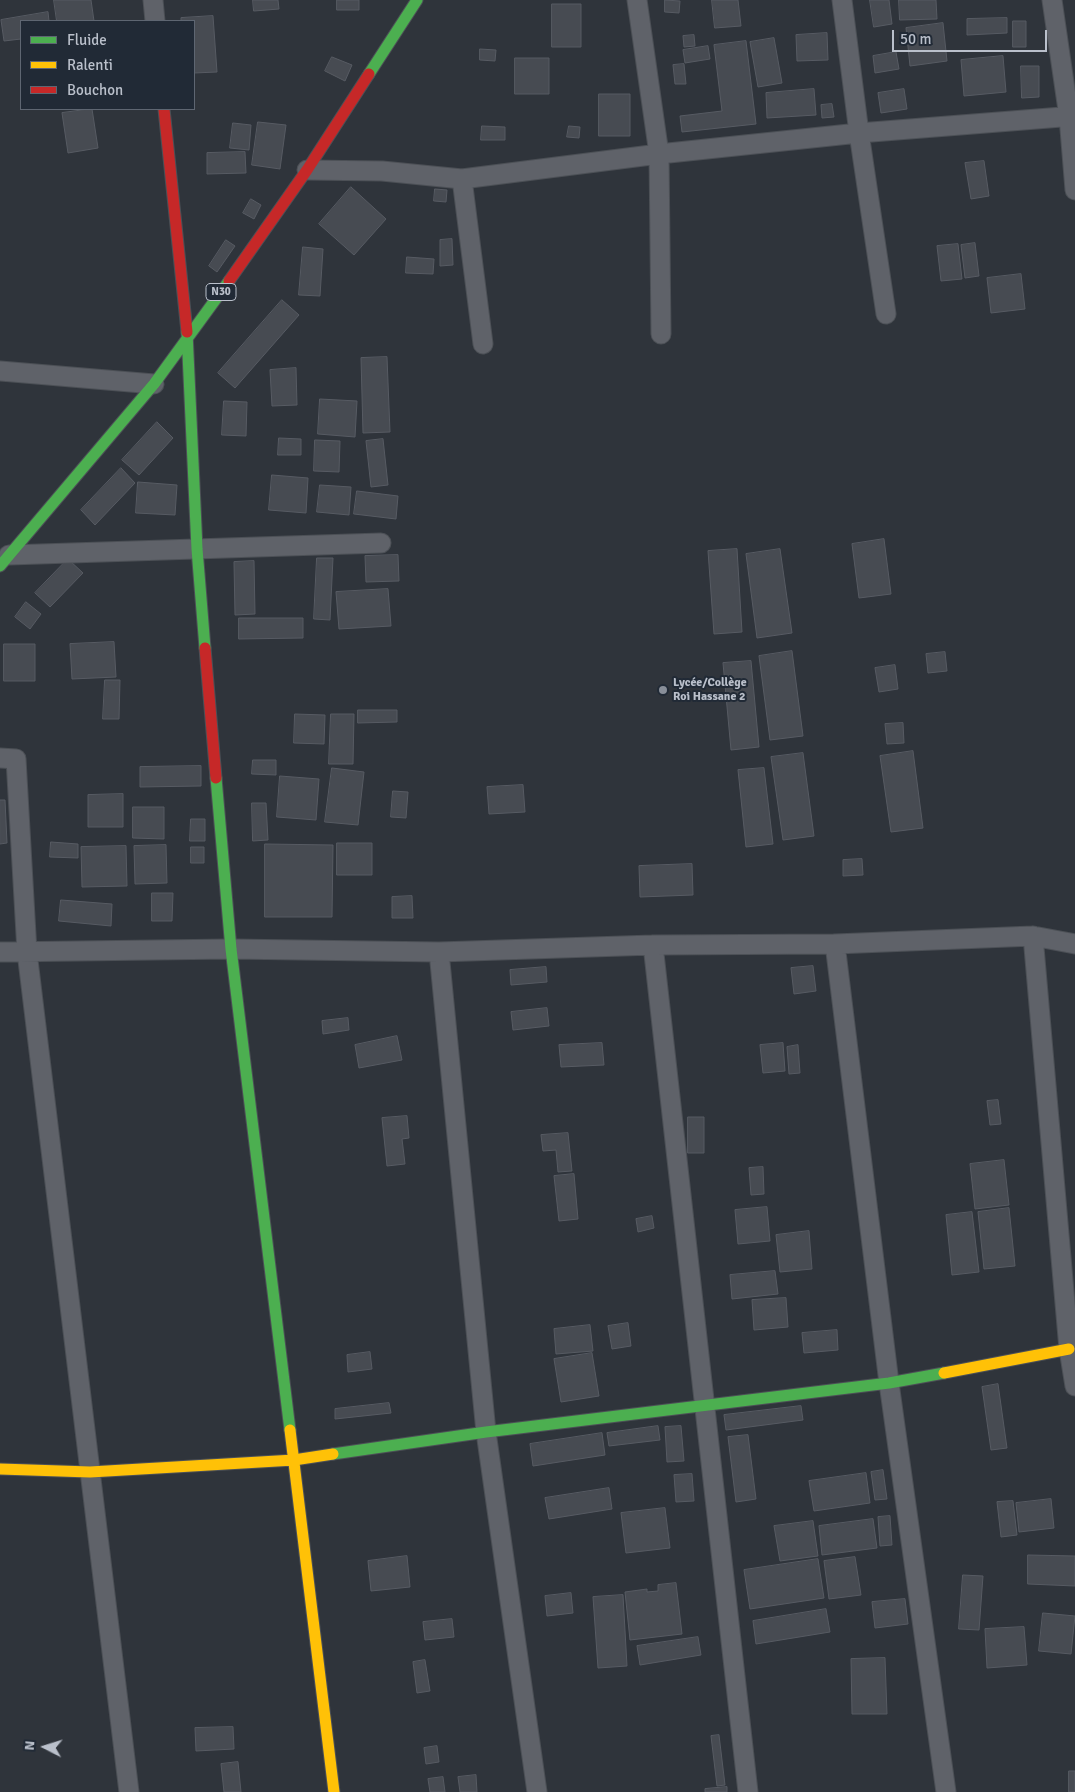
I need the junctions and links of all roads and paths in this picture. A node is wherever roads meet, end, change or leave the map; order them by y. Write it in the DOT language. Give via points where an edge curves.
graph roads {
  1 [pos="153,0"];
  2 [pos="418,0"];
  3 [pos="637,0"];
  4 [pos="842,0"];
  5 [pos="1052,0"];
  6 [pos="155,20"];
  7 [pos="164,110"];
  8 [pos="1072,117"];
  9 [pos="859,133"];
  10 [pos="660,154"];
  11 [pos="307,170"];
  12 [pos="462,179"];
  13 [pos="1075,190"];
  14 [pos="886,314"];
  15 [pos="661,334"];
  16 [pos="188,339"];
  17 [pos="483,344"];
  18 [pos="0,371"];
  19 [pos="154,384"];
  20 [pos="381,543"];
  21 [pos="197,549"];
  22 [pos="4,561"];
  23 [pos="0,758"];
  24 [pos="1033,936"];
  25 [pos="835,944"];
  26 [pos="1075,944"];
  27 [pos="654,945"];
  28 [pos="231,949"];
  29 [pos="0,952"];
  30 [pos="27,952"];
  31 [pos="439,952"];
  32 [pos="1069,1349"];
  33 [pos="889,1383"];
  34 [pos="1075,1386"];
  35 [pos="705,1405"];
  36 [pos="486,1432"];
  37 [pos="294,1460"];
  38 [pos="0,1469"];
  39 [pos="90,1472"];
  40 [pos="128,1792"];
  41 [pos="334,1792"];
  42 [pos="537,1792"];
  43 [pos="748,1792"];
  44 [pos="946,1792"];
  1 -- 6 [label="street"];
  2 -- 11 [label="street, N30"];
  3 -- 10 [label="street"];
  4 -- 9 [label="street"];
  5 -- 8 [label="street"];
  7 -- 16 [label="street"];
  8 -- 9 [label="street"];
  8 -- 13 [label="street"];
  9 -- 10 [label="street"];
  9 -- 14 [label="street"];
  10 -- 12 [label="street"];
  10 -- 15 [label="street"];
  11 -- 12 [label="street" via="382,171"];
  11 -- 16 [label="street, N30"];
  12 -- 17 [label="street"];
  16 -- 19 [label="street, N30"];
  16 -- 21 [label="street"];
  18 -- 19 [label="street"];
  19 -- 22 [label="street, N30"];
  20 -- 21 [label="street"];
  21 -- 22 [label="street"];
  21 -- 28 [label="street"];
  23 -- 30 [label="street" via="16,759"];
  24 -- 25 [label="street"];
  24 -- 26 [label="street"];
  24 -- 32 [label="street"];
  25 -- 27 [label="street"];
  25 -- 33 [label="street"];
  27 -- 31 [label="street"];
  27 -- 35 [label="street"];
  28 -- 30 [label="street"];
  28 -- 31 [label="street"];
  28 -- 37 [label="street"];
  29 -- 30 [label="street"];
  30 -- 39 [label="street"];
  31 -- 36 [label="street"];
  32 -- 33 [label="street"];
  32 -- 34 [label="street"];
  33 -- 35 [label="street"];
  33 -- 44 [label="street"];
  35 -- 36 [label="street"];
  35 -- 43 [label="street"];
  36 -- 37 [label="street"];
  36 -- 42 [label="street"];
  37 -- 39 [label="street"];
  37 -- 41 [label="street"];
  38 -- 39 [label="street"];
  39 -- 40 [label="street"];
}
